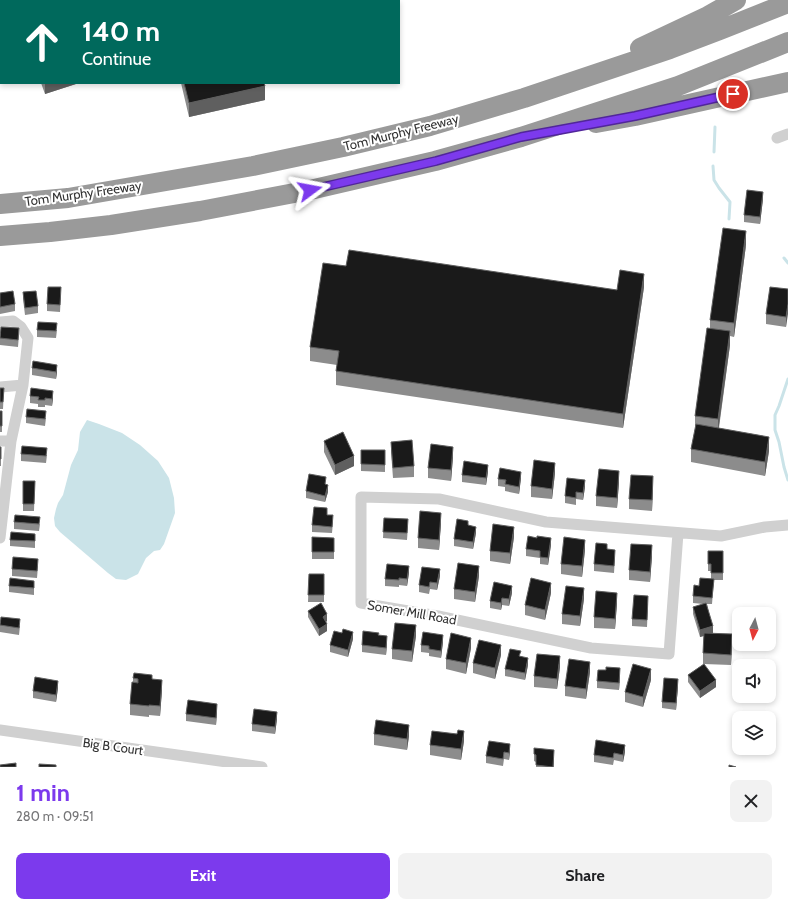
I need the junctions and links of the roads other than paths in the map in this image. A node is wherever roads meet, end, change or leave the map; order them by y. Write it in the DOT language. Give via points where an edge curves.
graph roads {
  1 [pos="736,0"];
  2 [pos="788,3"];
  3 [pos="788,42"];
  4 [pos="788,82"];
  5 [pos="524,98"];
  6 [pos="788,134"];
  7 [pos="521,137"];
  8 [pos="777,138"];
  9 [pos="0,204"];
  10 [pos="0,236"];
  11 [pos="0,322"];
  12 [pos="23,385"];
  13 [pos="0,387"];
  14 [pos="6,441"];
  15 [pos="2,504"];
  16 [pos="788,525"];
  17 [pos="678,533"];
  18 [pos="0,538"];
  19 [pos="0,730"];
  20 [pos="227,765"];
  21 [pos="262,767"];
  1 -- 5 [label="highway" via="708,16"];
  2 -- 5 [label="highway, Tom Murphy Freeway" via="670,49"];
  3 -- 7 [label="highway" via="678,86"];
  4 -- 7 [label="highway" via="635,116"];
  5 -- 9 [label="highway, Tom Murphy Freeway" via="430,126 253,166 68,198"];
  6 -- 8 [label="street"];
  7 -- 10 [label="highway" via="436,161 310,190 200,211 50,232"];
  11 -- 12 [label="street" via="13,321 21,327 28,338"];
  12 -- 13 [label="street"];
  12 -- 14 [label="street"];
  14 -- 15 [label="street"];
  15 -- 18 [label="street"];
  16 -- 17 [label="street, Somer Mill Road" via="721,536"];
  17 -- 17 [label="street, Somer Mill Road" via="546,522 439,499 361,497 360,603 438,616 590,648 669,654"];
  19 -- 20 [label="street, Big B Court"];
  20 -- 21 [label="street, Big B Court"];
}
